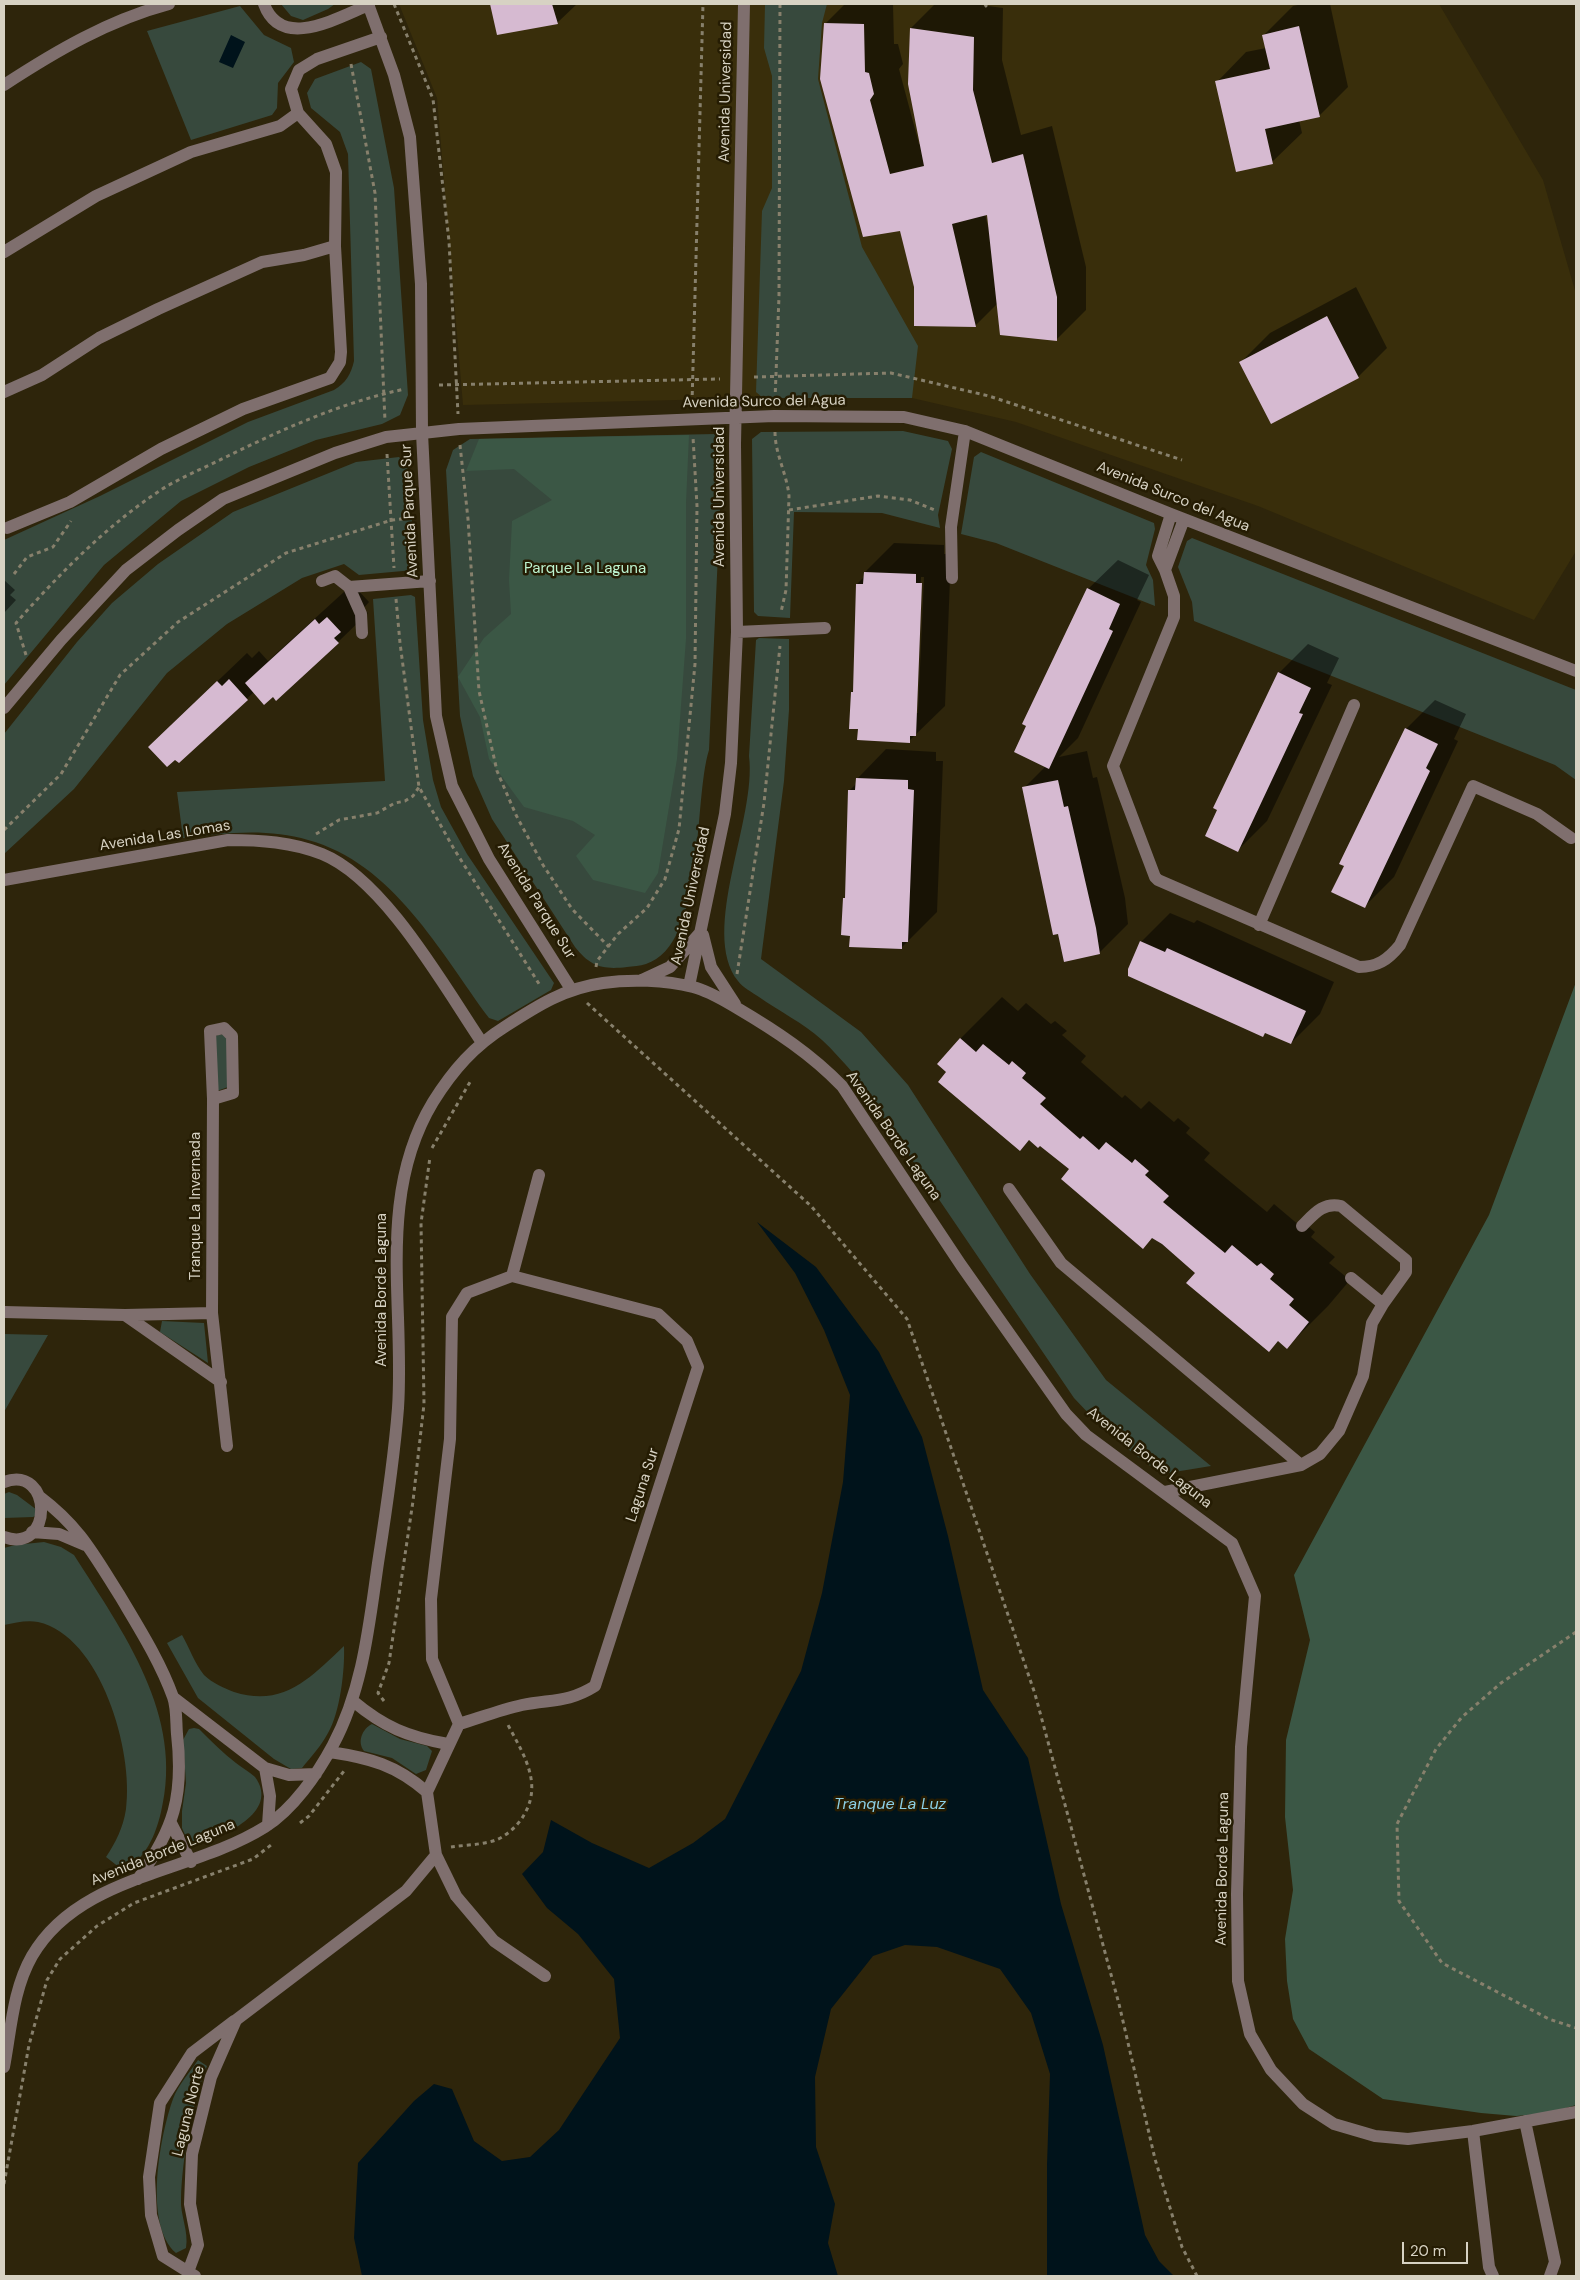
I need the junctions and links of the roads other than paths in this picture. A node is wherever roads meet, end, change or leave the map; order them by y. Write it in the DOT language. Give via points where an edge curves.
graph roads {
  1 [pos="169,4"];
  2 [pos="264,4"];
  3 [pos="744,4"];
  4 [pos="369,5"];
  5 [pos="381,37"];
  6 [pos="4,85"];
  7 [pos="298,113"];
  8 [pos="335,246"];
  9 [pos="4,252"];
  10 [pos="4,392"];
  11 [pos="736,417"];
  12 [pos="966,431"];
  13 [pos="422,433"];
  14 [pos="1171,514"];
  15 [pos="1184,519"];
  16 [pos="7,528"];
  17 [pos="1165,570"];
  18 [pos="952,578"];
  19 [pos="322,581"];
  20 [pos="430,581"];
  21 [pos="349,587"];
  22 [pos="825,628"];
  23 [pos="737,632"];
  24 [pos="362,633"];
  25 [pos="1576,671"];
  26 [pos="1354,705"];
  27 [pos="4,708"];
  28 [pos="1571,838"];
  29 [pos="4,880"];
  30 [pos="1259,925"];
  31 [pos="702,930"];
  32 [pos="638,982"];
  33 [pos="688,986"];
  34 [pos="572,989"];
  35 [pos="741,1011"];
  36 [pos="481,1041"];
  37 [pos="213,1099"];
  38 [pos="539,1175"];
  39 [pos="1009,1188"];
  40 [pos="1302,1226"];
  41 [pos="512,1276"];
  42 [pos="1351,1278"];
  43 [pos="1383,1304"];
  44 [pos="4,1312"];
  45 [pos="212,1313"];
  46 [pos="125,1315"];
  47 [pos="221,1382"];
  48 [pos="227,1446"];
  49 [pos="1301,1465"];
  50 [pos="4,1474"];
  51 [pos="18,1480"];
  52 [pos="4,1482"];
  53 [pos="1165,1492"];
  54 [pos="40,1497"];
  55 [pos="32,1532"];
  56 [pos="4,1537"];
  57 [pos="89,1547"];
  58 [pos="174,1698"];
  59 [pos="353,1701"];
  60 [pos="459,1724"];
  61 [pos="448,1744"];
  62 [pos="330,1752"];
  63 [pos="265,1768"];
  64 [pos="316,1774"];
  65 [pos="427,1792"];
  66 [pos="171,1822"];
  67 [pos="268,1826"];
  68 [pos="436,1852"];
  69 [pos="191,1862"];
  70 [pos="138,1879"];
  71 [pos="544,1976"];
  72 [pos="236,2020"];
  73 [pos="4,2067"];
  74 [pos="1576,2112"];
  75 [pos="1525,2121"];
  76 [pos="1473,2131"];
  77 [pos="192,2274"];
  78 [pos="1493,2276"];
  79 [pos="1550,2276"];
  1 -- 6 [label="street" via="141,12 69,44"];
  2 -- 4 [label="street" via="273,20 287,28 306,28"];
  3 -- 11 [label="street, Avenida Universidad"];
  4 -- 5 [label="street, Avenida Parque Sur"];
  5 -- 7 [label="street" via="317,59 299,70 291,88"];
  5 -- 13 [label="street, Avenida Parque Sur" via="410,137 421,284"];
  7 -- 8 [label="street" via="326,144 336,172"];
  7 -- 9 [label="street" via="280,126 191,152 114,188"];
  8 -- 10 [label="street" via="262,262 99,338 42,375"];
  8 -- 16 [label="street" via="341,352 340,362 330,378 243,409 161,448 70,502"];
  11 -- 12 [label="street, Avenida Surco del Agua" via="904,417"];
  11 -- 13 [label="street, Avenida Surco del Agua"];
  11 -- 23 [label="street, Avenida Universidad"];
  12 -- 14 [label="street, Avenida Surco del Agua"];
  12 -- 18 [label="street" via="953,518"];
  13 -- 20 [label="street, Avenida Parque Sur"];
  13 -- 27 [label="street, Avenida Surco del Agua" via="386,437 335,452 223,499 126,570"];
  14 -- 15 [label="street, Avenida Surco del Agua"];
  14 -- 17 [label="street" via="1158,553"];
  15 -- 17 [label="street"];
  15 -- 25 [label="street, Avenida Surco del Agua"];
  17 -- 30 [label="street" via="1174,596 1174,617 1113,766 1155,877"];
  19 -- 21 [label="street" via="335,576"];
  20 -- 21 [label="street"];
  20 -- 34 [label="street, Avenida Parque Sur" via="436,716 452,786 489,859"];
  21 -- 24 [label="street" via="361,614"];
  22 -- 23 [label="street"];
  23 -- 31 [label="street, Avenida Universidad" via="726,806"];
  26 -- 30 [label="street"];
  28 -- 30 [label="street" via="1537,814 1473,786 1400,945 1381,963 1359,967"];
  29 -- 36 [label="street, Avenida Las Lomas" via="228,840 261,840 322,854 350,870 399,920"];
  31 -- 32 [label="street" via="670,967"];
  31 -- 33 [label="street, Avenida Universidad"];
  31 -- 35 [label="street" via="711,967"];
  32 -- 33 [label="street, Avenida Borde Laguna"];
  32 -- 34 [label="street, Avenida Borde Laguna" via="591,984"];
  33 -- 35 [label="street, Avenida Borde Laguna" via="714,995"];
  34 -- 36 [label="street, Avenida Borde Laguna" via="548,999"];
  35 -- 53 [label="street, Avenida Borde Laguna" via="818,1062 842,1086 1047,1390 1086,1435"];
  36 -- 59 [label="street, Avenida Borde Laguna" via="450,1077 429,1109 416,1135 401,1185 396,1232 398,1406 377,1574"];
  37 -- 37 [label="street, Tranque La Invernada" via="233,1093 232,1036 224,1028 210,1031"];
  37 -- 45 [label="street, Tranque La Invernada"];
  38 -- 41 [label="street"];
  39 -- 49 [label="street" via="1061,1263"];
  40 -- 43 [label="street" via="1322,1206 1341,1206 1406,1260 1406,1272"];
  41 -- 60 [label="street" via="467,1292 452,1317 450,1440 431,1599 432,1659"];
  41 -- 60 [label="street, Laguna Sur" via="658,1314 687,1341 698,1367 595,1686 561,1701 522,1705"];
  42 -- 43 [label="street"];
  43 -- 49 [label="street" via="1372,1323 1363,1376 1338,1432 1320,1454"];
  44 -- 46 [label="street"];
  45 -- 46 [label="street"];
  45 -- 47 [label="street, Tranque La Invernada"];
  46 -- 47 [label="street"];
  47 -- 48 [label="street, Tranque La Invernada"];
  49 -- 53 [label="street"];
  50 -- 51 [label="street"];
  51 -- 52 [label="street"];
  51 -- 54 [label="street" via="35,1489"];
  53 -- 76 [label="street, Avenida Borde Laguna" via="1232,1543 1255,1596 1241,1747 1237,1894 1238,1981 1250,2034 1277,2077 1303,2104 1334,2124 1375,2136 1408,2139"];
  54 -- 55 [label="street" via="42,1516"];
  54 -- 57 [label="street" via="65,1516"];
  55 -- 56 [label="street" via="17,1539"];
  55 -- 57 [label="street" via="59,1534"];
  57 -- 58 [label="street" via="144,1636"];
  58 -- 63 [label="street"];
  58 -- 66 [label="street" via="180,1758 179,1788"];
  59 -- 61 [label="street" via="374,1719 401,1733"];
  59 -- 62 [label="street, Avenida Borde Laguna"];
  60 -- 61 [label="street"];
  61 -- 65 [label="street"];
  62 -- 64 [label="street, Avenida Borde Laguna"];
  62 -- 65 [label="street" via="389,1765"];
  63 -- 64 [label="street" via="289,1775"];
  63 -- 67 [label="street" via="270,1796"];
  64 -- 67 [label="street, Avenida Borde Laguna"];
  65 -- 68 [label="street"];
  66 -- 69 [label="street"];
  66 -- 70 [label="street" via="157,1852"];
  67 -- 69 [label="street, Avenida Borde Laguna"];
  68 -- 71 [label="street" via="456,1896 494,1941"];
  68 -- 72 [label="street, Laguna Norte" via="406,1891"];
  69 -- 70 [label="street, Avenida Borde Laguna"];
  70 -- 73 [label="street, Avenida Borde Laguna" via="78,1907 33,1955 18,1990"];
  72 -- 77 [label="street, Laguna Norte" via="211,2077 192,2154 190,2204 198,2245"];
  72 -- 77 [label="street, Laguna Norte" via="192,2053 160,2103 149,2176 151,2215 163,2256"];
  74 -- 75 [label="street, Avenida Borde Laguna"];
  75 -- 76 [label="street, Avenida Borde Laguna"];
  75 -- 79 [label="street" via="1555,2262"];
  76 -- 78 [label="street" via="1489,2267"];
}
